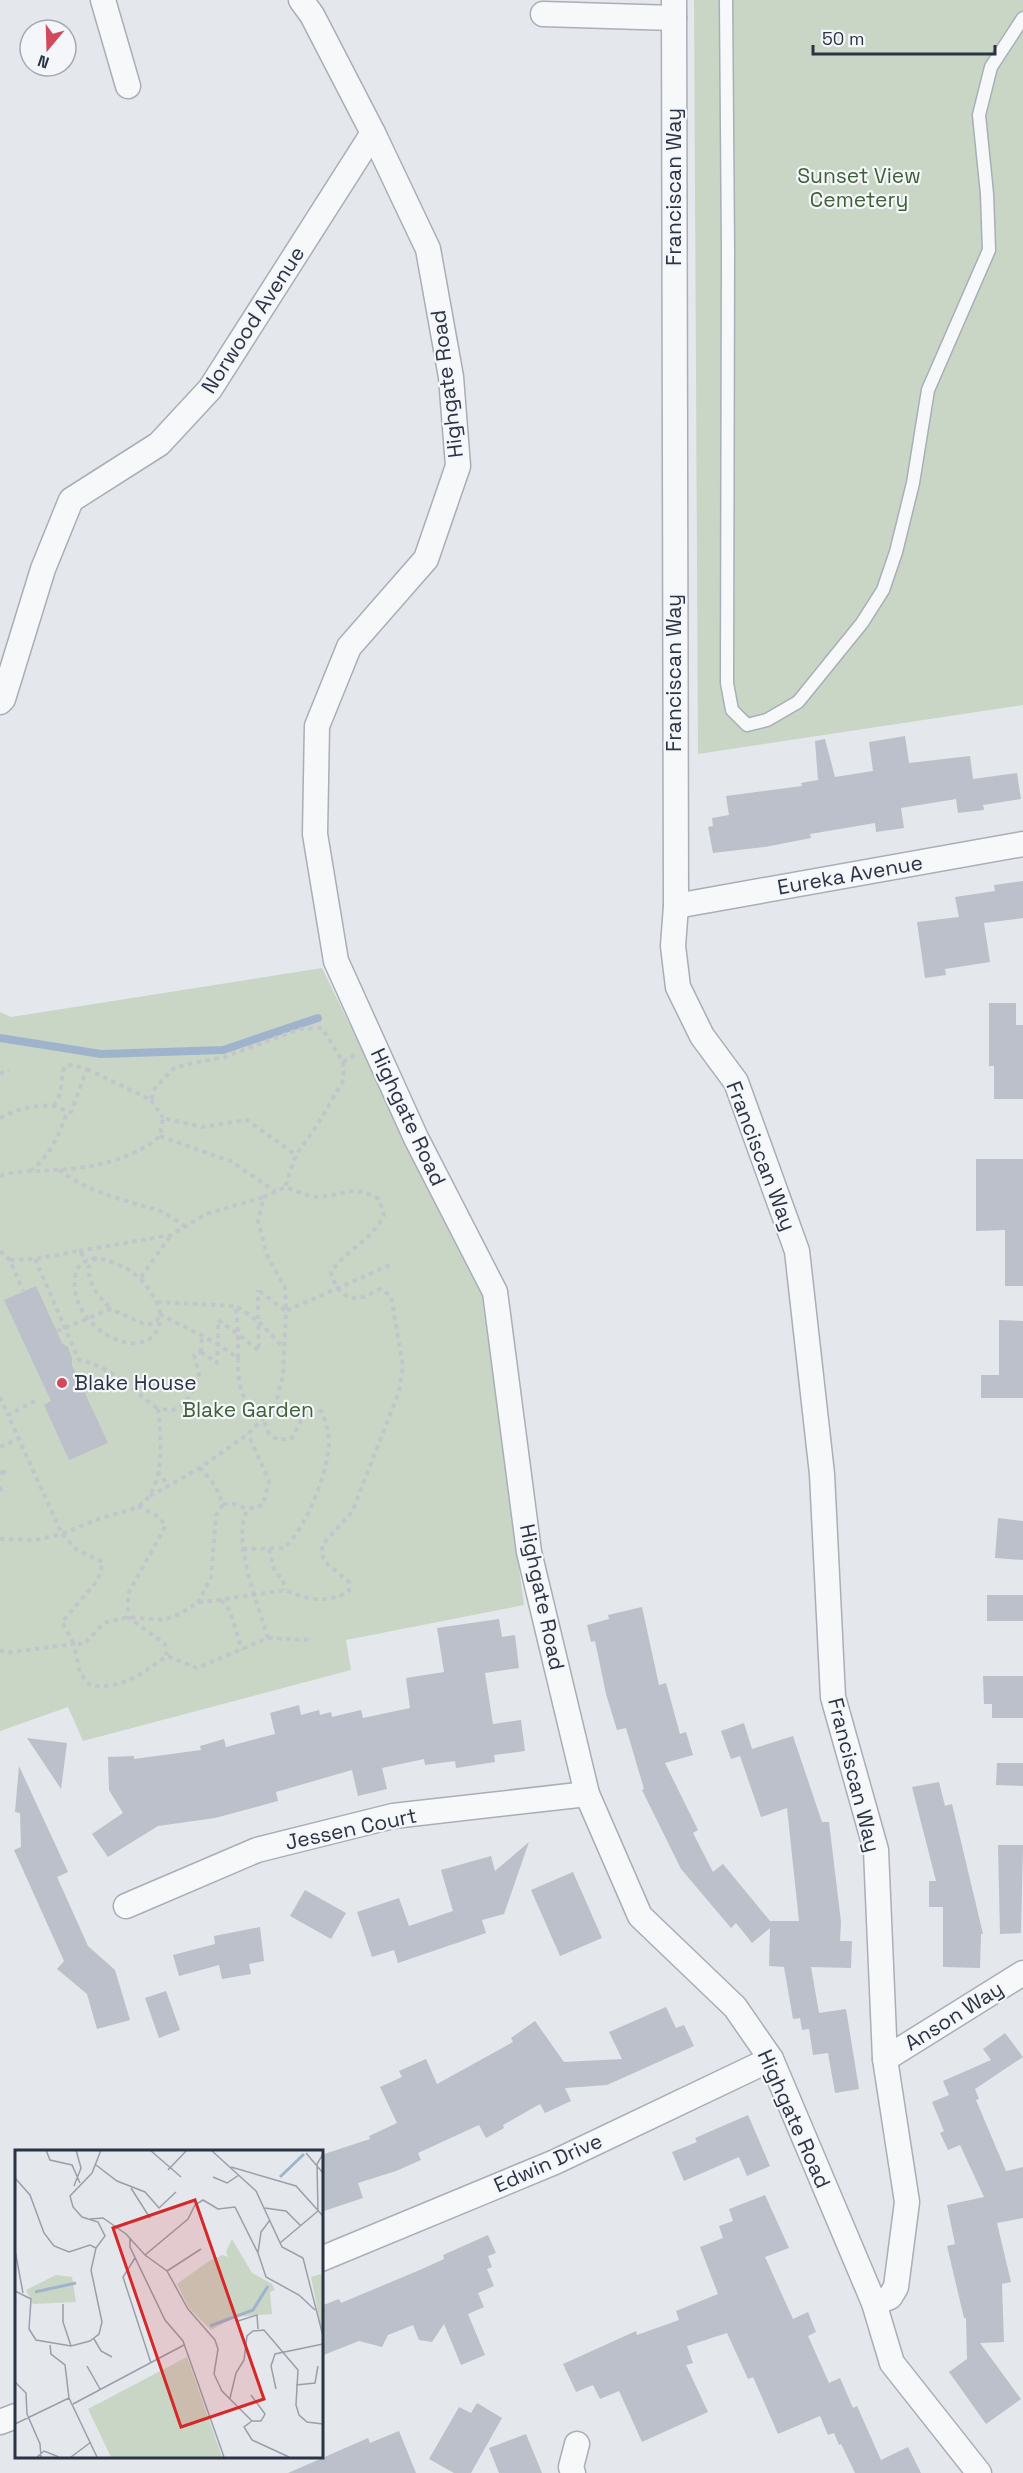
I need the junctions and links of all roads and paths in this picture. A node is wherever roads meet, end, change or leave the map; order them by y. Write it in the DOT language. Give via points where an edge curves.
graph roads {
  1 [pos="103,0"];
  2 [pos="301,0"];
  3 [pos="726,0"];
  4 [pos="674,9"];
  5 [pos="543,14"];
  6 [pos="1023,18"];
  7 [pos="128,86"];
  8 [pos="373,133"];
  9 [pos="0,702"];
  10 [pos="1023,844"];
  11 [pos="676,906"];
  12 [pos="87,1069"];
  13 [pos="9,1070"];
  14 [pos="0,1074"];
  15 [pos="151,1101"];
  16 [pos="54,1106"];
  17 [pos="67,1112"];
  18 [pos="0,1118"];
  19 [pos="163,1118"];
  20 [pos="160,1136"];
  21 [pos="296,1155"];
  22 [pos="58,1170"];
  23 [pos="30,1171"];
  24 [pos="0,1176"];
  25 [pos="285,1187"];
  26 [pos="276,1192"];
  27 [pos="264,1197"];
  28 [pos="186,1226"];
  29 [pos="171,1235"];
  30 [pos="0,1251"];
  31 [pos="79,1251"];
  32 [pos="96,1258"];
  33 [pos="35,1259"];
  34 [pos="10,1260"];
  35 [pos="87,1260"];
  36 [pos="390,1265"];
  37 [pos="141,1277"];
  38 [pos="336,1287"];
  39 [pos="23,1291"];
  40 [pos="157,1302"];
  41 [pos="236,1306"];
  42 [pos="111,1309"];
  43 [pos="286,1311"];
  44 [pos="161,1315"];
  45 [pos="86,1320"];
  46 [pos="258,1321"];
  47 [pos="66,1328"];
  48 [pos="57,1331"];
  49 [pos="238,1334"];
  50 [pos="202,1337"];
  51 [pos="218,1344"];
  52 [pos="284,1348"];
  53 [pos="201,1352"];
  54 [pos="238,1358"];
  55 [pos="0,1397"];
  56 [pos="35,1401"];
  57 [pos="158,1409"];
  58 [pos="8,1415"];
  59 [pos="264,1418"];
  60 [pos="248,1434"];
  61 [pos="17,1439"];
  62 [pos="0,1447"];
  63 [pos="200,1468"];
  64 [pos="10,1469"];
  65 [pos="158,1470"];
  66 [pos="1,1472"];
  67 [pos="0,1480"];
  68 [pos="168,1486"];
  69 [pos="150,1496"];
  70 [pos="224,1504"];
  71 [pos="138,1506"];
  72 [pos="248,1509"];
  73 [pos="62,1534"];
  74 [pos="0,1539"];
  75 [pos="244,1549"];
  76 [pos="269,1549"];
  77 [pos="286,1590"];
  78 [pos="255,1594"];
  79 [pos="220,1600"];
  80 [pos="198,1603"];
  81 [pos="129,1617"];
  82 [pos="268,1638"];
  83 [pos="312,1640"];
  84 [pos="75,1644"];
  85 [pos="0,1650"];
  86 [pos="242,1650"];
  87 [pos="167,1656"];
  88 [pos="587,1794"];
  89 [pos="126,1906"];
  90 [pos="1023,1973"];
  91 [pos="771,2059"];
  92 [pos="885,2059"];
  93 [pos="322,2259"];
  94 [pos="874,2303"];
  95 [pos="15,2416"];
  96 [pos="0,2422"];
  97 [pos="577,2444"];
  98 [pos="573,2473"];
  99 [pos="979,2473"];
  1 -- 7 [label="street"];
  2 -- 8 [label="street, Highgate Road"];
  3 -- 6 [label="lane" via="727,683 732,710 747,724 767,720 798,702 862,623 883,590 913,483 928,390 989,250 979,115 991,67"];
  4 -- 5 [label="street"];
  4 -- 11 [label="street, Franciscan Way"];
  8 -- 9 [label="street, Norwood Avenue" via="210,389 159,444 71,500 43,569"];
  8 -- 88 [label="street, Highgate Road" via="428,249 451,377 458,466 426,559 349,647 317,726 315,834 336,962 416,1138 495,1292 529,1552"];
  10 -- 11 [label="street, Eureka Avenue"];
  11 -- 92 [label="street, Franciscan Way" via="673,946 678,987 702,1036 736,1082 797,1251 822,1474 833,1697 876,1850"];
  12 -- 15 [label="path"];
  12 -- 16 [label="path" via="65,1066 61,1096"];
  12 -- 17 [label="path" via="73,1110"];
  13 -- 14 [label="path"];
  15 -- 19 [label="path"];
  15 -- 21 [label="path" via="155,1088 175,1067 224,1057 300,1029 322,1028 342,1062 344,1079"];
  16 -- 17 [label="path"];
  16 -- 18 [label="path" via="18,1109"];
  17 -- 23 [label="path" via="59,1134"];
  19 -- 20 [label="path"];
  19 -- 21 [label="path" via="202,1127 247,1120"];
  20 -- 22 [label="path" via="138,1152"];
  20 -- 26 [label="path" via="232,1162"];
  21 -- 25 [label="path"];
  22 -- 23 [label="path"];
  22 -- 28 [label="path" via="75,1182 136,1206 158,1210"];
  23 -- 24 [label="path"];
  25 -- 26 [label="path"];
  25 -- 38 [label="path" via="315,1197 351,1190 379,1199 384,1215 358,1247 336,1264 331,1272"];
  26 -- 27 [label="path"];
  27 -- 28 [label="path" via="206,1214"];
  27 -- 43 [label="path" via="258,1221 267,1255 285,1288"];
  28 -- 29 [label="path"];
  29 -- 31 [label="path"];
  29 -- 37 [label="path"];
  30 -- 34 [label="path"];
  31 -- 33 [label="path"];
  31 -- 35 [label="path"];
  32 -- 35 [label="path"];
  32 -- 37 [label="path"];
  32 -- 42 [label="path" via="88,1268 90,1282"];
  33 -- 34 [label="path"];
  33 -- 47 [label="path"];
  34 -- 39 [label="path"];
  35 -- 45 [label="path" via="78,1267 74,1288"];
  36 -- 38 [label="path"];
  37 -- 40 [label="path"];
  38 -- 43 [label="path"];
  38 -- 77 [label="path" via="349,1298 364,1297 380,1289 391,1296 403,1366 399,1392 352,1512 322,1545 323,1560 349,1582 349,1592 337,1599 320,1600"];
  40 -- 41 [label="path"];
  40 -- 44 [label="path"];
  41 -- 46 [label="path"];
  41 -- 49 [label="path"];
  42 -- 44 [label="path" via="146,1325"];
  42 -- 45 [label="path"];
  43 -- 46 [label="path" via="258,1290"];
  43 -- 52 [label="path"];
  44 -- 45 [label="path" via="156,1335 136,1343 115,1340"];
  44 -- 50 [label="path"];
  45 -- 47 [label="path"];
  46 -- 49 [label="path" via="259,1351"];
  46 -- 52 [label="path"];
  47 -- 48 [label="path"];
  47 -- 57 [label="path" via="79,1360 110,1373"];
  49 -- 51 [label="path" via="218,1320"];
  49 -- 54 [label="path"];
  50 -- 51 [label="path"];
  50 -- 53 [label="path"];
  51 -- 53 [label="path" via="218,1364"];
  51 -- 54 [label="path"];
  52 -- 59 [label="path" via="283,1376 275,1406"];
  53 -- 57 [label="path" via="194,1355 199,1374 186,1402 173,1410"];
  54 -- 59 [label="path" via="240,1388"];
  55 -- 58 [label="path"];
  56 -- 58 [label="path"];
  57 -- 65 [label="path"];
  58 -- 61 [label="path"];
  59 -- 60 [label="path"];
  59 -- 76 [label="path" via="269,1434 278,1440 292,1438 306,1411 313,1409 322,1412 328,1427 324,1470 312,1504 294,1539 284,1548"];
  60 -- 63 [label="path"];
  60 -- 72 [label="path" via="269,1480 263,1505"];
  61 -- 62 [label="path"];
  61 -- 73 [label="path"];
  63 -- 68 [label="path"];
  63 -- 70 [label="path" via="215,1485"];
  64 -- 66 [label="path"];
  65 -- 68 [label="path"];
  65 -- 69 [label="path"];
  66 -- 67 [label="path"];
  68 -- 69 [label="path"];
  69 -- 71 [label="path"];
  70 -- 72 [label="path"];
  70 -- 80 [label="path" via="216,1516 211,1576"];
  71 -- 73 [label="path"];
  71 -- 81 [label="path" via="166,1525 128,1594"];
  72 -- 75 [label="path" via="243,1518"];
  73 -- 74 [label="path" via="36,1540"];
  73 -- 84 [label="path" via="77,1550 103,1562 98,1580 62,1622"];
  75 -- 76 [label="path"];
  75 -- 78 [label="path"];
  76 -- 77 [label="path" via="275,1573 282,1578"];
  77 -- 78 [label="path"];
  78 -- 79 [label="path"];
  78 -- 82 [label="path"];
  79 -- 80 [label="path"];
  79 -- 86 [label="path" via="230,1611"];
  80 -- 81 [label="path" via="164,1620"];
  81 -- 84 [label="path" via="104,1623 84,1644"];
  81 -- 87 [label="path" via="165,1644"];
  82 -- 83 [label="path"];
  82 -- 86 [label="path"];
  84 -- 85 [label="path" via="5,1653"];
  84 -- 87 [label="path" via="80,1673 91,1686 110,1687 131,1680"];
  86 -- 87 [label="path" via="197,1668"];
  88 -- 89 [label="street, Jessen Court" via="393,1816 257,1850"];
  88 -- 91 [label="street, Highgate Road" via="640,1916 735,2007"];
  90 -- 92 [label="street, Anson Way"];
  91 -- 93 [label="street, Edwin Drive" via="555,2162"];
  91 -- 94 [label="street, Highgate Road"];
  92 -- 94 [label="street, Franciscan Way" via="907,2202 896,2287 891,2298"];
  94 -- 99 [label="street, Highgate Road" via="892,2363"];
  95 -- 96 [label="street"];
  97 -- 98 [label="street"];
}
